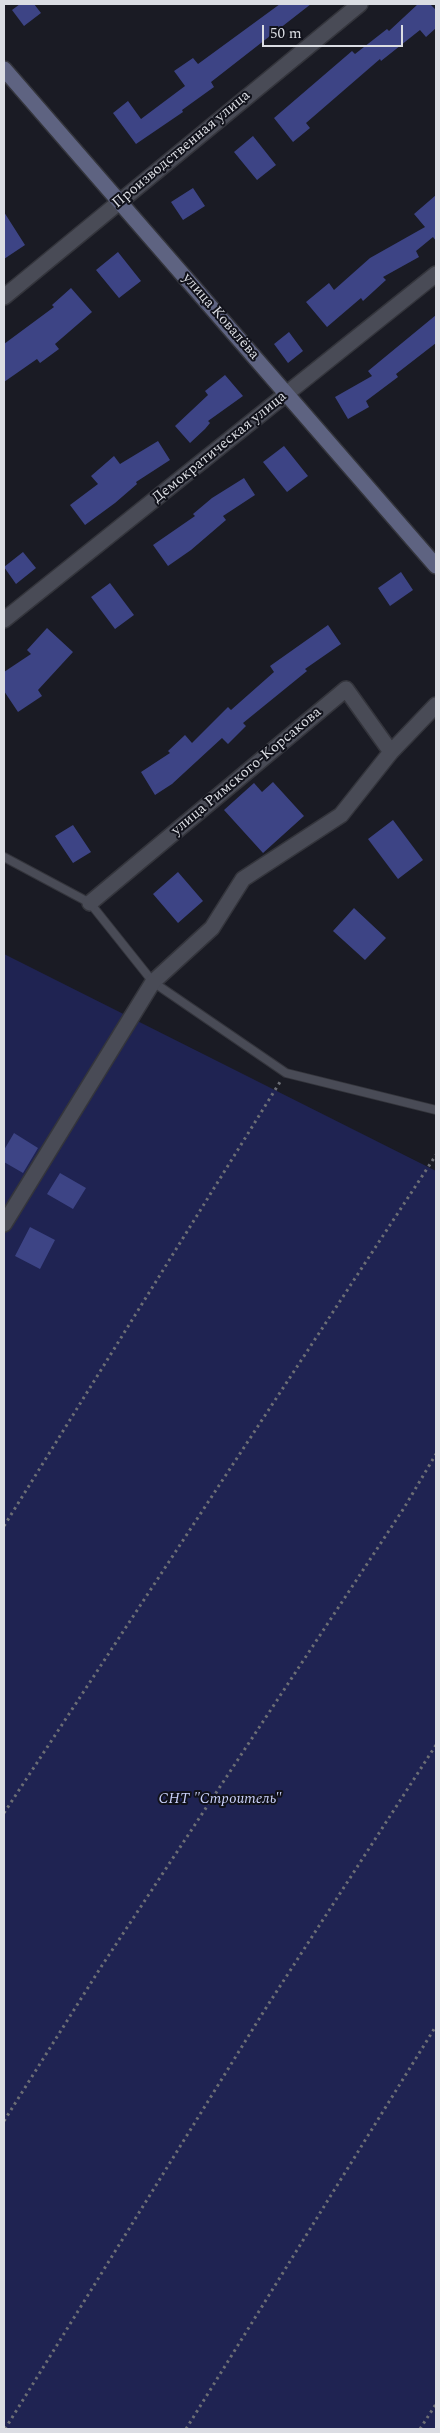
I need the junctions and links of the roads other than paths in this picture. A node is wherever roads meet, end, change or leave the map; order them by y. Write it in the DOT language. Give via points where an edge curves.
graph roads {
  1 [pos="360,4"];
  2 [pos="4,69"];
  3 [pos="120,201"];
  4 [pos="436,274"];
  5 [pos="4,297"];
  6 [pos="288,394"];
  7 [pos="436,566"];
  8 [pos="4,620"];
  9 [pos="436,705"];
  10 [pos="391,752"];
  11 [pos="4,857"];
  12 [pos="90,903"];
  13 [pos="154,982"];
  14 [pos="436,1110"];
  15 [pos="4,1224"];
  1 -- 3 [label="street, Производственная улица"];
  2 -- 3 [label="street, улица Ковалёва"];
  3 -- 5 [label="street, Производственная улица"];
  3 -- 6 [label="street, улица Ковалёва"];
  4 -- 6 [label="street, Демократическая улица"];
  6 -- 7 [label="street, улица Ковалёва"];
  6 -- 8 [label="street, Демократическая улица"];
  9 -- 10 [label="street"];
  10 -- 12 [label="street, улица Римского-Корсакова" via="346,689"];
  10 -- 13 [label="street" via="341,815 243,879 212,928"];
  11 -- 12 [label="lane"];
  12 -- 13 [label="lane"];
  13 -- 14 [label="lane" via="286,1073"];
  13 -- 15 [label="street"];
}
